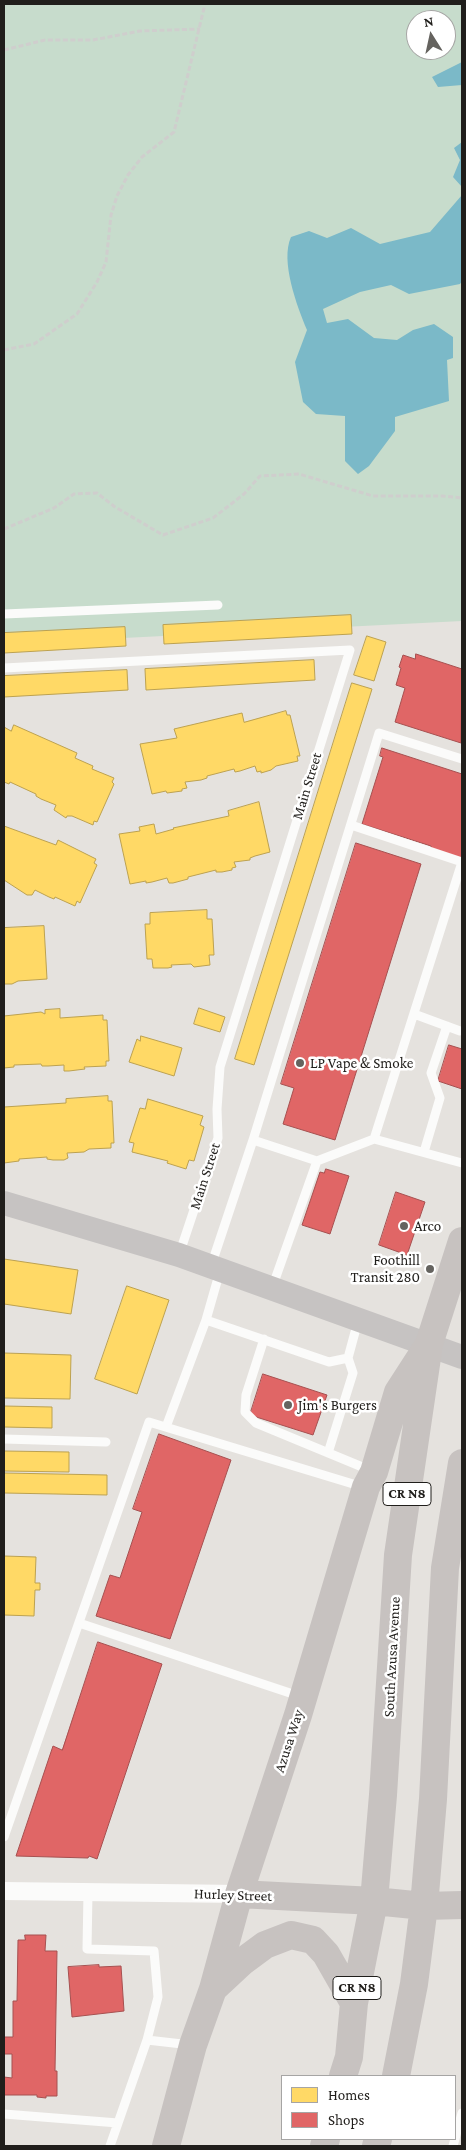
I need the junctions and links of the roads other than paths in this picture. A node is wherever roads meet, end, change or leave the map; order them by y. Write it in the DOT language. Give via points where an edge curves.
graph roads {
  1 [pos="218,606"];
  2 [pos="4,614"];
  3 [pos="4,668"];
  4 [pos="462,759"];
  5 [pos="351,825"];
  6 [pos="414,1014"];
  7 [pos="447,1026"];
  8 [pos="461,1028"];
  9 [pos="374,1139"];
  10 [pos="253,1140"];
  11 [pos="424,1152"];
  12 [pos="317,1161"];
  13 [pos="462,1163"];
  14 [pos="4,1203"];
  15 [pos="462,1241"];
  16 [pos="179,1255"];
  17 [pos="216,1268"];
  18 [pos="272,1288"];
  19 [pos="358,1319"];
  20 [pos="206,1320"];
  21 [pos="264,1339"];
  22 [pos="429,1344"];
  23 [pos="462,1357"];
  24 [pos="348,1358"];
  25 [pos="166,1427"];
  26 [pos="4,1440"];
  27 [pos="106,1442"];
  28 [pos="328,1453"];
  29 [pos="462,1463"];
  30 [pos="370,1480"];
  31 [pos="79,1623"];
  32 [pos="303,1697"];
  33 [pos="4,1837"];
  34 [pos="4,1891"];
  35 [pos="88,1893"];
  36 [pos="239,1894"];
  37 [pos="374,1901"];
  38 [pos="462,1905"];
  39 [pos="424,1906"];
  40 [pos="213,1989"];
  41 [pos="354,2003"];
  42 [pos="147,2040"];
  43 [pos="193,2045"];
  44 [pos="343,2075"];
  45 [pos="396,2075"];
  46 [pos="462,2113"];
  47 [pos="4,2114"];
  48 [pos="118,2123"];
  49 [pos="459,2135"];
  50 [pos="110,2146"];
  51 [pos="166,2146"];
  52 [pos="453,2146"];
  1 -- 2 [label="lane"];
  3 -- 16 [label="lane, Main Street" via="350,650 220,1067 218,1138"];
  4 -- 5 [label="lane" via="379,733"];
  5 -- 6 [label="lane" via="462,862"];
  5 -- 10 [label="lane"];
  6 -- 7 [label="lane"];
  6 -- 9 [label="lane"];
  7 -- 8 [label="lane"];
  7 -- 11 [label="lane" via="431,1073 440,1098"];
  9 -- 11 [label="lane"];
  9 -- 12 [label="lane"];
  10 -- 12 [label="lane"];
  10 -- 17 [label="lane"];
  11 -- 13 [label="lane"];
  12 -- 18 [label="lane"];
  14 -- 16 [label="street"];
  15 -- 22 [label="main road, South Azusa Avenue / CR N8"];
  16 -- 17 [label="street"];
  17 -- 18 [label="street"];
  17 -- 20 [label="lane"];
  18 -- 19 [label="street"];
  19 -- 22 [label="street"];
  19 -- 24 [label="lane"];
  20 -- 21 [label="lane"];
  20 -- 25 [label="lane"];
  21 -- 24 [label="lane" via="329,1362"];
  21 -- 28 [label="lane" via="246,1395 244,1412 256,1423"];
  22 -- 23 [label="street"];
  22 -- 30 [label="main road, Azusa Way" via="398,1392"];
  22 -- 37 [label="main road, South Azusa Avenue / CR N8" via="398,1555 384,1795"];
  24 -- 28 [label="lane" via="354,1373"];
  25 -- 30 [label="lane"];
  25 -- 31 [label="lane" via="149,1422"];
  26 -- 27 [label="lane"];
  28 -- 30 [label="lane"];
  29 -- 39 [label="main road" via="446,1568"];
  30 -- 32 [label="main road, Azusa Way"];
  31 -- 32 [label="lane"];
  31 -- 33 [label="lane"];
  32 -- 36 [label="main road, Azusa Way"];
  34 -- 35 [label="street, Hurley Street"];
  35 -- 36 [label="street, Hurley Street"];
  35 -- 42 [label="lane" via="87,1949 154,1951 158,1997"];
  36 -- 37 [label="main road, Hurley Street"];
  36 -- 40 [label="main road, Azusa Way"];
  37 -- 39 [label="main road, Hurley Street"];
  37 -- 41 [label="main road, South Azusa Avenue / CR N8"];
  38 -- 39 [label="main road, Hurley Street"];
  39 -- 45 [label="main road" via="414,1984"];
  40 -- 41 [label="main road" via="265,1945 291,1935 313,1940 326,1954"];
  40 -- 43 [label="main road, Azusa Way"];
  41 -- 44 [label="main road, South Azusa Avenue / CR N8"];
  42 -- 43 [label="lane"];
  42 -- 48 [label="lane"];
  43 -- 51 [label="main road, Azusa Way"];
  46 -- 49 [label="lane"];
  47 -- 48 [label="lane"];
  48 -- 50 [label="lane"];
  49 -- 52 [label="lane"];
}
